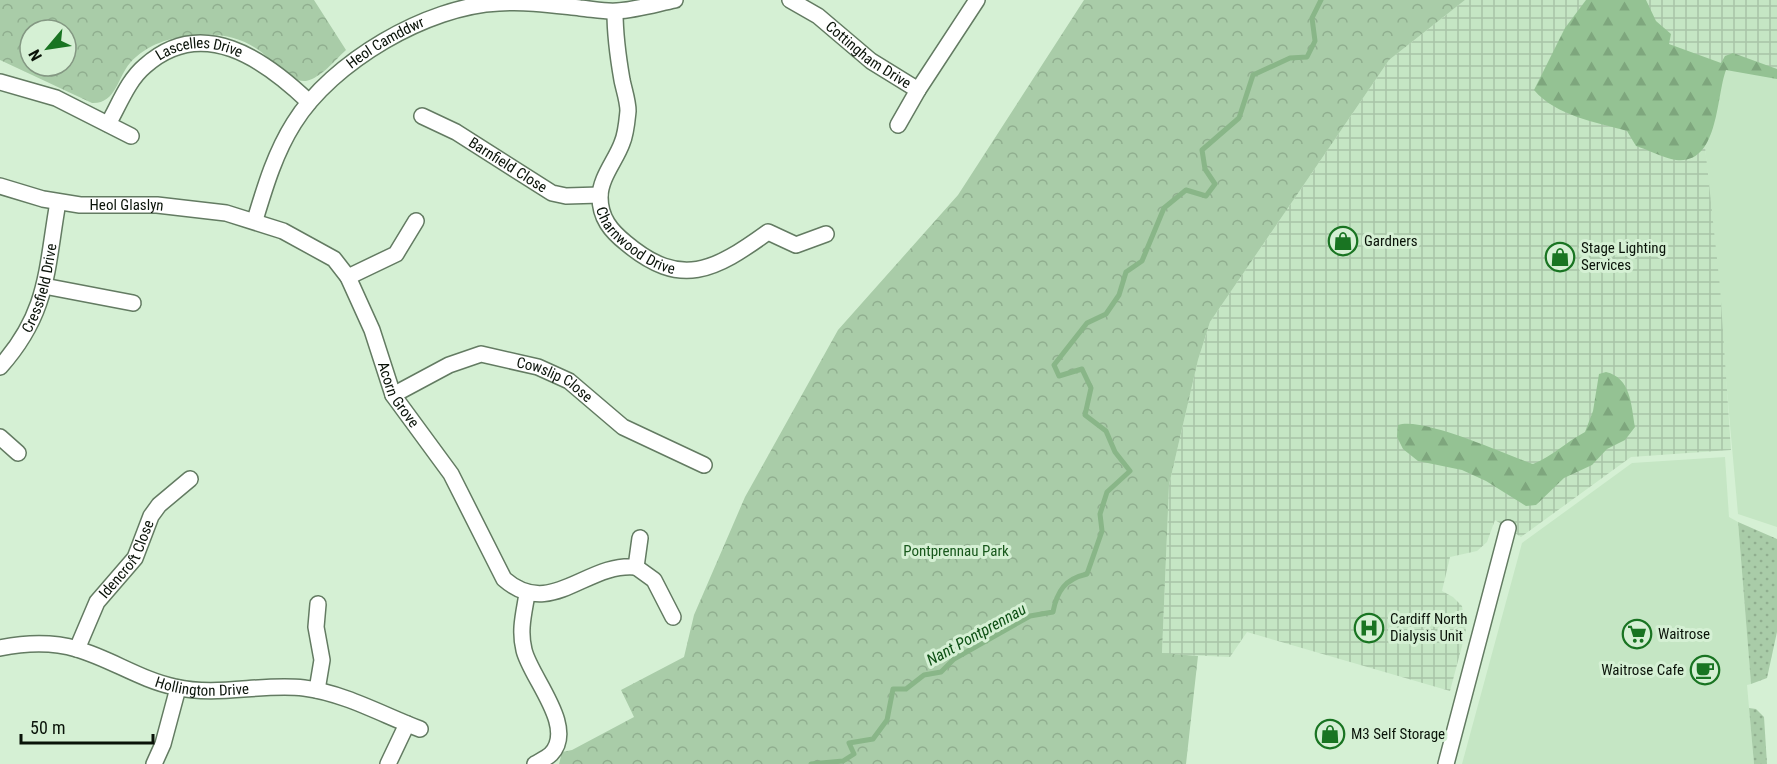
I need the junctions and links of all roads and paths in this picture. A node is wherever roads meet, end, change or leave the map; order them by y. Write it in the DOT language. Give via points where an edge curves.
graph roads {
  1 [pos="675,0"];
  2 [pos="790,0"];
  3 [pos="976,0"];
  4 [pos="497,1"];
  5 [pos="615,12"];
  6 [pos="0,82"];
  7 [pos="918,90"];
  8 [pos="309,102"];
  9 [pos="422,116"];
  10 [pos="108,124"];
  11 [pos="898,125"];
  12 [pos="131,136"];
  13 [pos="0,186"];
  14 [pos="600,195"];
  15 [pos="58,202"];
  16 [pos="255,220"];
  17 [pos="416,221"];
  18 [pos="826,234"];
  19 [pos="348,277"];
  20 [pos="44,286"];
  21 [pos="132,303"];
  22 [pos="0,366"];
  23 [pos="393,395"];
  24 [pos="0,437"];
  25 [pos="18,453"];
  26 [pos="704,465"];
  27 [pos="190,478"];
  28 [pos="1508,528"];
  29 [pos="640,538"];
  30 [pos="636,567"];
  31 [pos="527,594"];
  32 [pos="318,604"];
  33 [pos="674,617"];
  34 [pos="0,648"];
  35 [pos="77,649"];
  36 [pos="178,688"];
  37 [pos="317,690"];
  38 [pos="154,764"];
  39 [pos="388,764"];
  40 [pos="535,764"];
  41 [pos="1446,764"];
  1 -- 5 [label="street, Heol Camddwr"];
  2 -- 7 [label="street, Cottingham Drive" via="818,15 871,61"];
  3 -- 7 [label="street, Cottingham Drive"];
  4 -- 5 [label="street, Heol Camddwr"];
  4 -- 8 [label="street, Heol Camddwr" via="409,26 353,61"];
  5 -- 14 [label="street, Charnwood Drive" via="628,109 623,141"];
  6 -- 10 [label="street" via="56,98"];
  7 -- 11 [label="street"];
  8 -- 10 [label="street, Lascelles Drive" via="239,49 198,43 165,52 145,66"];
  8 -- 16 [label="street, Heol Camddwr" via="272,165"];
  9 -- 14 [label="street, Barnfield Close" via="456,132 552,193"];
  10 -- 12 [label="street"];
  13 -- 15 [label="street, Heol Glaslyn"];
  14 -- 18 [label="street, Charnwood Drive" via="604,218 612,232 662,268 683,272 699,270 728,257 768,232 796,245"];
  15 -- 16 [label="street, Heol Glaslyn" via="175,206"];
  15 -- 20 [label="street, Cressfield Drive"];
  16 -- 19 [label="street, Acorn Grove" via="323,251"];
  17 -- 19 [label="street" via="396,254"];
  19 -- 23 [label="street, Acorn Grove" via="372,330"];
  20 -- 21 [label="street"];
  20 -- 22 [label="street, Cressfield Drive" via="34,319"];
  23 -- 26 [label="street, Cowslip Close" via="449,364 481,354 538,367 569,381 623,427"];
  23 -- 31 [label="street, Acorn Grove" via="451,474 504,579"];
  24 -- 25 [label="street"];
  27 -- 35 [label="street, Idencroft Close" via="151,516 135,558 97,602"];
  28 -- 41 [label="street"];
  29 -- 30 [label="street"];
  30 -- 31 [label="street" via="611,570 547,594"];
  30 -- 33 [label="street" via="654,580"];
  31 -- 40 [label="street" via="521,636 524,653 557,718 558,736 552,753"];
  32 -- 37 [label="street" via="316,627 322,660"];
  34 -- 35 [label="street, Hollington Drive" via="48,644"];
  35 -- 36 [label="street, Hollington Drive"];
  36 -- 37 [label="street, Hollington Drive"];
  36 -- 38 [label="street"];
  37 -- 39 [label="street, Hollington Drive" via="413,726"];
}
